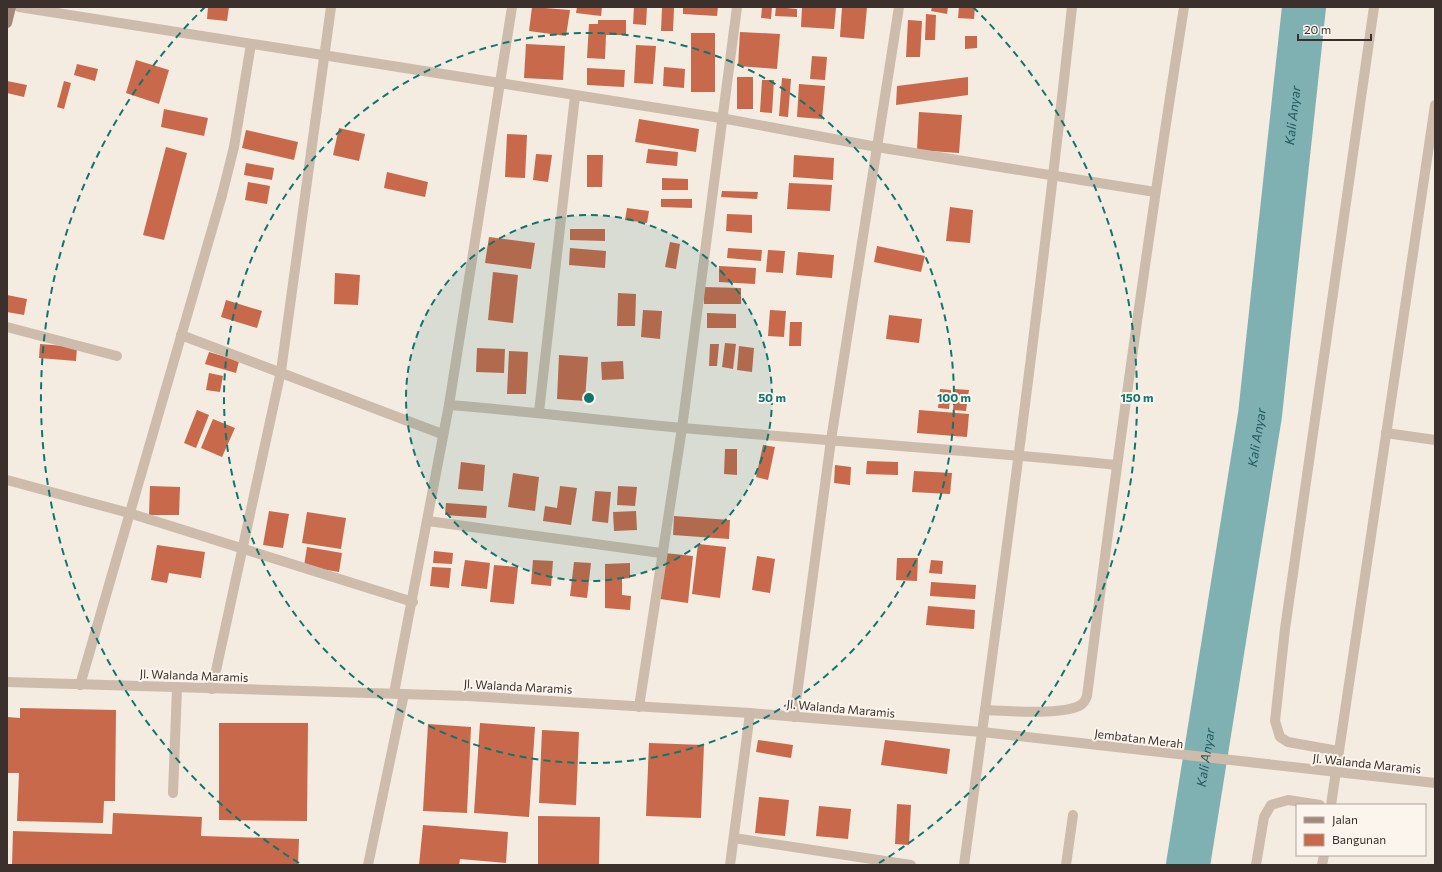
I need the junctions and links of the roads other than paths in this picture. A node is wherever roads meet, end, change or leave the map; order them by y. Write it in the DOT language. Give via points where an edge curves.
graph roads {
  1 [pos="11,7"];
  2 [pos="19,7"];
  3 [pos="331,7"];
  4 [pos="512,7"];
  5 [pos="737,7"];
  6 [pos="899,7"];
  7 [pos="1072,7"];
  8 [pos="1184,7"];
  9 [pos="1374,7"];
  10 [pos="7,23"];
  11 [pos="251,44"];
  12 [pos="325,57"];
  13 [pos="499,84"];
  14 [pos="575,96"];
  15 [pos="1435,104"];
  16 [pos="721,118"];
  17 [pos="877,147"];
  18 [pos="1054,177"];
  19 [pos="1155,192"];
  20 [pos="7,327"];
  21 [pos="181,335"];
  22 [pos="117,356"];
  23 [pos="281,372"];
  24 [pos="449,405"];
  25 [pos="539,412"];
  26 [pos="682,428"];
  27 [pos="1386,433"];
  28 [pos="442,434"];
  29 [pos="831,440"];
  30 [pos="1435,440"];
  31 [pos="1019,455"];
  32 [pos="1116,465"];
  33 [pos="7,480"];
  34 [pos="129,513"];
  35 [pos="428,521"];
  36 [pos="243,548"];
  37 [pos="661,553"];
  38 [pos="412,602"];
  39 [pos="7,682"];
  40 [pos="80,685"];
  41 [pos="177,688"];
  42 [pos="212,689"];
  43 [pos="399,693"];
  44 [pos="639,707"];
  45 [pos="985,710"];
  46 [pos="750,713"];
  47 [pos="794,717"];
  48 [pos="982,732"];
  49 [pos="1026,738"];
  50 [pos="1338,751"];
  51 [pos="1296,769"];
  52 [pos="1335,773"];
  53 [pos="1435,783"];
  54 [pos="173,793"];
  55 [pos="1314,804"];
  56 [pos="1331,804"];
  57 [pos="1074,815"];
  58 [pos="734,838"];
  59 [pos="368,865"];
  60 [pos="730,865"];
  61 [pos="911,865"];
  62 [pos="964,865"];
  63 [pos="1066,865"];
  64 [pos="1256,865"];
  1 -- 10 [label="main road"];
  2 -- 11 [label="street"];
  3 -- 12 [label="street"];
  4 -- 13 [label="street"];
  5 -- 16 [label="street"];
  6 -- 17 [label="street"];
  7 -- 18 [label="street"];
  8 -- 19 [label="street"];
  9 -- 50 [label="street" via="1285,629 1275,721 1280,738 1288,742"];
  11 -- 12 [label="street"];
  11 -- 21 [label="street" via="231,161"];
  12 -- 13 [label="street"];
  12 -- 23 [label="street"];
  13 -- 14 [label="street"];
  13 -- 24 [label="street"];
  14 -- 16 [label="street"];
  14 -- 25 [label="street"];
  15 -- 27 [label="street"];
  16 -- 17 [label="street"];
  16 -- 26 [label="street"];
  17 -- 18 [label="street"];
  17 -- 29 [label="street"];
  18 -- 19 [label="street"];
  18 -- 31 [label="street"];
  19 -- 32 [label="street"];
  20 -- 22 [label="street"];
  21 -- 23 [label="street"];
  21 -- 34 [label="street"];
  23 -- 28 [label="street"];
  23 -- 36 [label="street"];
  24 -- 25 [label="street"];
  24 -- 28 [label="street"];
  25 -- 26 [label="street"];
  26 -- 29 [label="street"];
  26 -- 37 [label="street"];
  27 -- 30 [label="street"];
  27 -- 50 [label="street"];
  28 -- 35 [label="street"];
  29 -- 31 [label="street"];
  29 -- 47 [label="street"];
  31 -- 32 [label="street"];
  31 -- 45 [label="street"];
  32 -- 45 [label="street" via="1085,702 1074,708 1051,711"];
  33 -- 34 [label="street"];
  34 -- 36 [label="street"];
  34 -- 40 [label="street"];
  35 -- 37 [label="street"];
  35 -- 38 [label="street"];
  36 -- 38 [label="street"];
  36 -- 42 [label="street"];
  37 -- 44 [label="street"];
  38 -- 43 [label="street"];
  39 -- 40 [label="street, Jl. Walanda Maramis"];
  40 -- 41 [label="street, Jl. Walanda Maramis"];
  41 -- 42 [label="street, Jl. Walanda Maramis"];
  41 -- 54 [label="street"];
  42 -- 43 [label="street, Jl. Walanda Maramis"];
  43 -- 44 [label="street, Jl. Walanda Maramis"];
  43 -- 59 [label="street"];
  44 -- 46 [label="street, Jl. Walanda Maramis"];
  45 -- 48 [label="street"];
  46 -- 47 [label="street, Jl. Walanda Maramis"];
  46 -- 58 [label="street"];
  47 -- 48 [label="street, Jl. Walanda Maramis"];
  48 -- 49 [label="street, Jl. Walanda Maramis"];
  48 -- 62 [label="street"];
  49 -- 51 [label="street, Jembatan Merah"];
  50 -- 52 [label="street"];
  51 -- 52 [label="street, Jl. Walanda Maramis"];
  52 -- 53 [label="street, Jl. Walanda Maramis"];
  52 -- 56 [label="street"];
  55 -- 64 [label="street" via="1288,800 1271,805 1264,817"];
  57 -- 63 [label="street"];
  58 -- 60 [label="street"];
  58 -- 61 [label="street"];
}
